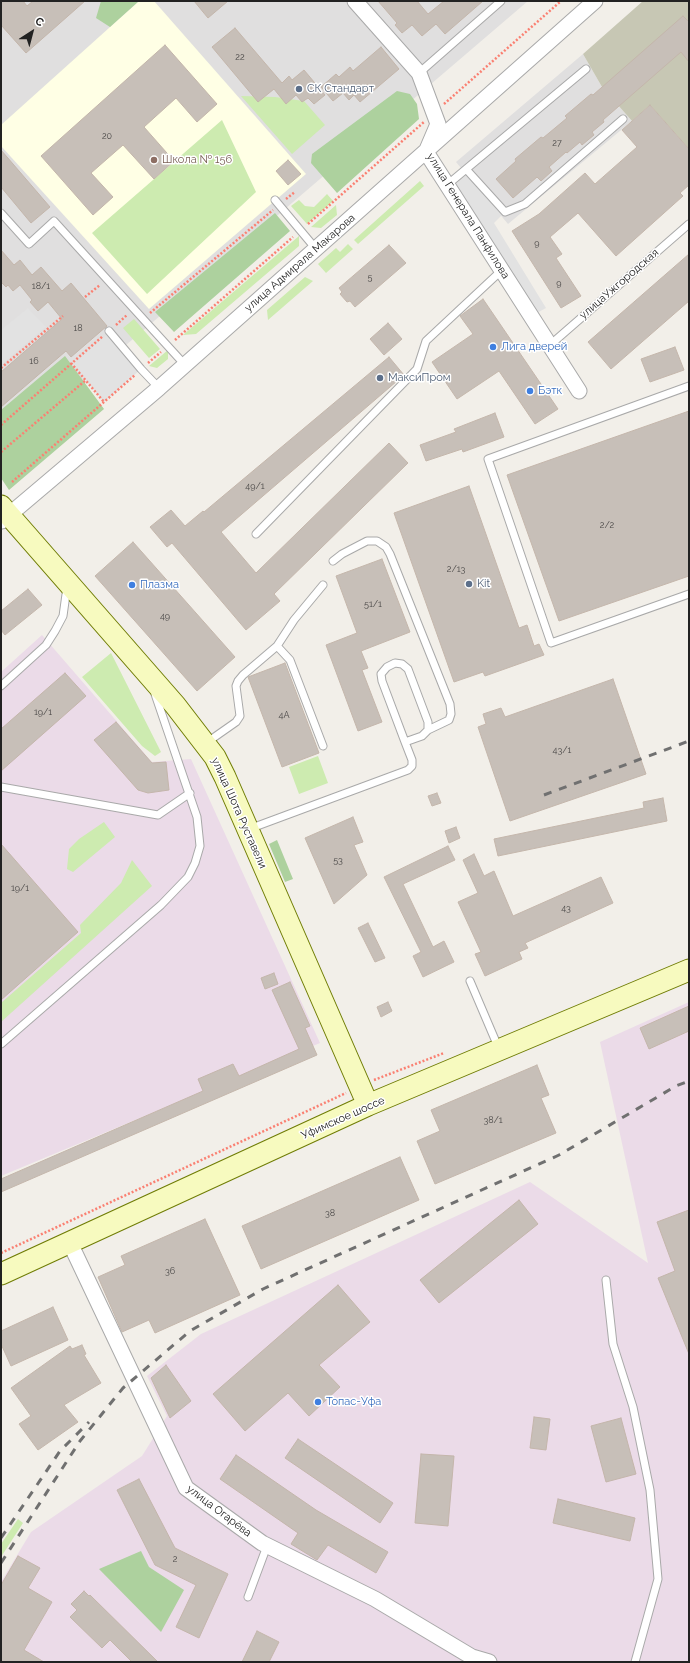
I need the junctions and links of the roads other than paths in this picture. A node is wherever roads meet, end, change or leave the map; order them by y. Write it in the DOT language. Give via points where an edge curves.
graph roads {
  1 [pos="355,1"];
  2 [pos="501,1"];
  3 [pos="595,1"];
  4 [pos="586,69"];
  5 [pos="419,73"];
  6 [pos="623,119"];
  7 [pos="426,152"];
  8 [pos="466,169"];
  9 [pos="447,185"];
  10 [pos="277,203"];
  11 [pos="1,213"];
  12 [pos="689,224"];
  13 [pos="316,250"];
  14 [pos="502,270"];
  15 [pos="109,331"];
  16 [pos="550,345"];
  17 [pos="185,365"];
  18 [pos="689,386"];
  19 [pos="159,388"];
  20 [pos="580,391"];
  21 [pos="4,514"];
  22 [pos="256,534"];
  23 [pos="333,562"];
  24 [pos="68,583"];
  25 [pos="323,585"];
  26 [pos="689,594"];
  27 [pos="277,646"];
  28 [pos="149,676"];
  29 [pos="1,686"];
  30 [pos="428,730"];
  31 [pos="405,742"];
  32 [pos="205,743"];
  33 [pos="323,746"];
  34 [pos="1,787"];
  35 [pos="190,793"];
  36 [pos="247,830"];
  37 [pos="689,970"];
  38 [pos="470,981"];
  39 [pos="1,1044"];
  40 [pos="500,1051"];
  41 [pos="368,1105"];
  42 [pos="70,1243"];
  43 [pos="1,1274"];
  44 [pos="606,1280"];
  45 [pos="267,1546"];
  46 [pos="248,1597"];
  47 [pos="472,1659"];
  48 [pos="489,1662"];
  49 [pos="635,1662"];
  1 -- 5 [label="street, улица Генерала Панфилова"];
  2 -- 5 [label="lane"];
  3 -- 7 [label="street, улица Адмирала Макарова"];
  4 -- 8 [label="lane"];
  5 -- 7 [label="street, улица Генерала Панфилова" via="438,124"];
  6 -- 8 [label="lane" via="525,204 505,212"];
  7 -- 9 [label="street, улица Генерала Панфилова"];
  7 -- 13 [label="street, улица Адмирала Макарова"];
  8 -- 9 [label="lane"];
  9 -- 14 [label="street, улица Генерала Панфилова"];
  10 -- 13 [label="lane"];
  11 -- 17 [label="lane" via="29,244 54,221"];
  12 -- 16 [label="lane, улицаУжгородская"];
  13 -- 17 [label="street, улица Адмирала Макарова"];
  14 -- 16 [label="street, улица Генерала Панфилова"];
  14 -- 22 [label="lane" via="426,341 417,369"];
  15 -- 19 [label="lane"];
  16 -- 20 [label="street, улица Генерала Панфилова"];
  17 -- 19 [label="street, улица Адмирала Макарова"];
  18 -- 26 [label="lane" via="488,459 551,642"];
  19 -- 21 [label="street, улица Адмирала Макарова"];
  21 -- 24 [label="main road, улица Шота Руставели"];
  23 -- 30 [label="lane" via="342,554 367,541 378,541 390,554 450,704 449,720"];
  24 -- 28 [label="main road, улица Шота Руставели"];
  24 -- 29 [label="lane" via="63,616 56,632 46,645"];
  25 -- 27 [label="lane" via="294,620"];
  27 -- 32 [label="lane" via="238,682 236,686 240,716 236,722"];
  27 -- 33 [label="lane" via="290,660"];
  28 -- 32 [label="main road, улица Шота Руставели"];
  28 -- 35 [label="lane"];
  30 -- 31 [label="lane" via="422,736"];
  30 -- 31 [label="lane" via="428,722 408,669 402,664 395,663 387,667 381,674 382,681"];
  31 -- 36 [label="lane" via="412,760 412,766 408,770"];
  32 -- 36 [label="main road, улица Шота Руставели" via="225,777"];
  34 -- 35 [label="lane" via="158,815"];
  35 -- 39 [label="lane" via="197,817 200,846 188,877 161,906"];
  36 -- 41 [label="main road, улица Шота Руставели"];
  37 -- 40 [label="main road, Уфимское шоссе"];
  38 -- 40 [label="lane"];
  40 -- 41 [label="main road, Уфимское шоссе"];
  41 -- 42 [label="main road, Уфимское шоссе"];
  42 -- 43 [label="main road, Уфимское шоссе"];
  42 -- 45 [label="street, улица Огарёва" via="186,1488"];
  44 -- 49 [label="lane" via="613,1344 633,1406 650,1490 658,1579"];
  45 -- 46 [label="lane"];
  45 -- 47 [label="street, улица Огарёва" via="374,1599"];
  47 -- 48 [label="street, улица Огарёва"];
}
